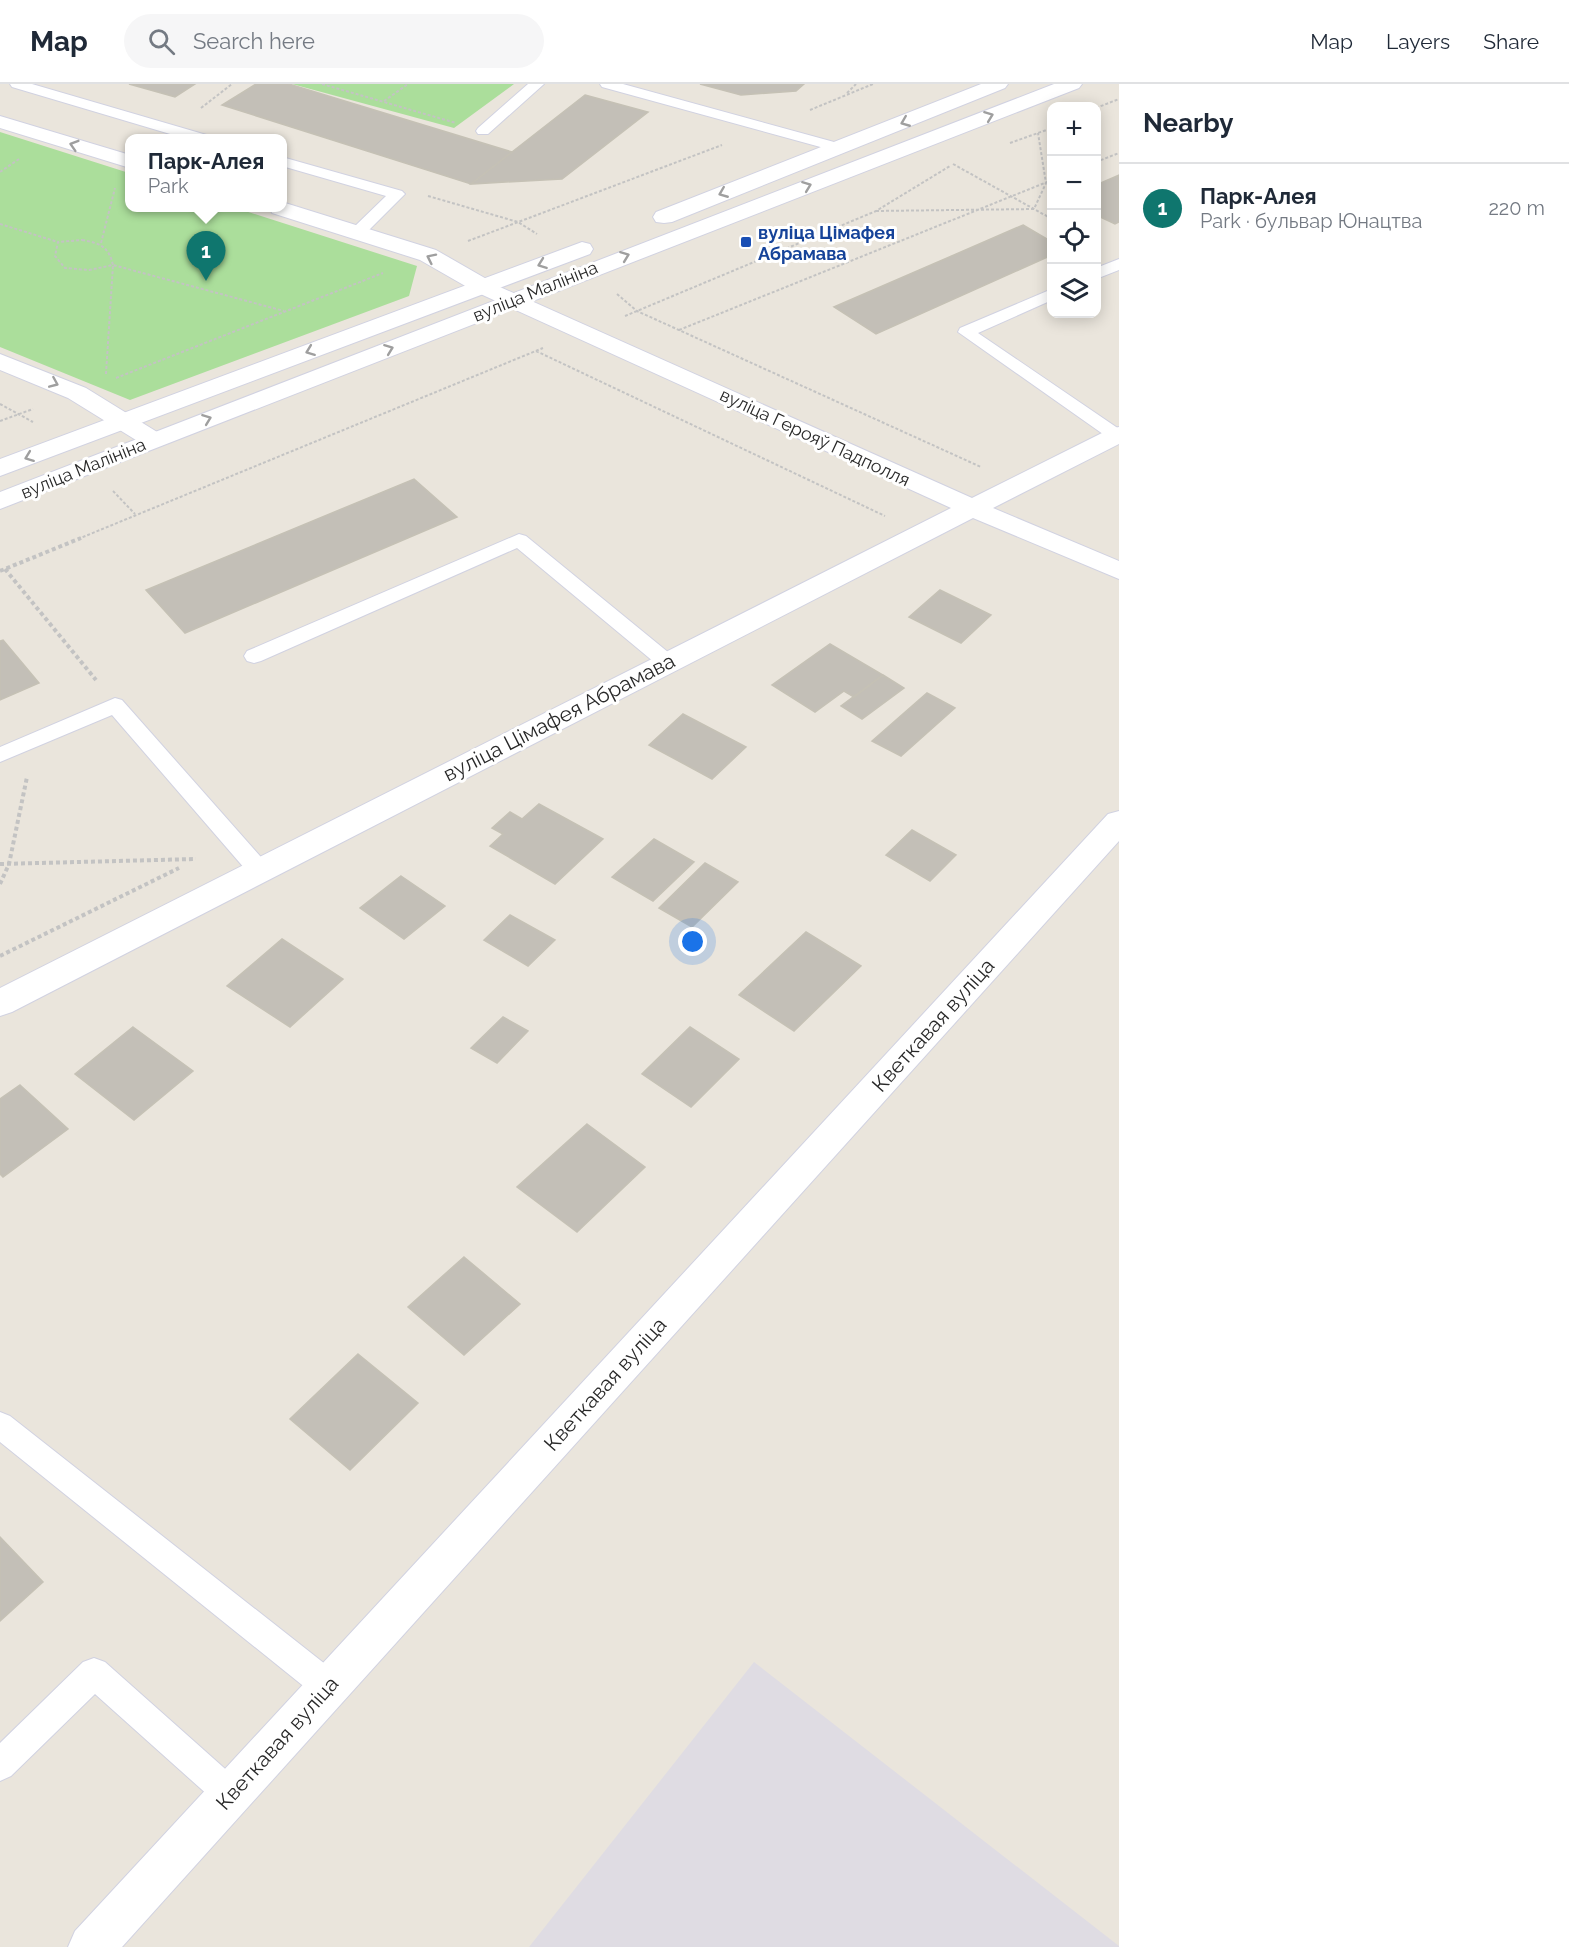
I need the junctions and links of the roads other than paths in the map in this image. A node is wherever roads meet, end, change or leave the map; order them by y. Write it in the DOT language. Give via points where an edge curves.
graph roads {
  1 [pos="17,84"];
  2 [pos="537,84"];
  3 [pos="608,84"];
  4 [pos="998,84"];
  5 [pos="1072,84"];
  6 [pos="0,122"];
  7 [pos="483,131"];
  8 [pos="191,134"];
  9 [pos="840,148"];
  10 [pos="125,161"];
  11 [pos="287,162"];
  12 [pos="287,209"];
  13 [pos="644,225"];
  14 [pos="358,231"];
  15 [pos="601,242"];
  16 [pos="1119,264"];
  17 [pos="1101,272"];
  18 [pos="482,286"];
  19 [pos="1047,296"];
  20 [pos="512,301"];
  21 [pos="0,361"];
  22 [pos="123,421"];
  23 [pos="1118,435"];
  24 [pos="153,440"];
  25 [pos="0,468"];
  26 [pos="0,501"];
  27 [pos="972,508"];
  28 [pos="1119,571"];
  29 [pos="254,656"];
  30 [pos="667,662"];
  31 [pos="0,755"];
  32 [pos="1119,822"];
  33 [pos="260,871"];
  34 [pos="0,1003"];
  35 [pos="0,1425"];
  36 [pos="328,1686"];
  37 [pos="0,1765"];
  38 [pos="230,1794"];
  39 [pos="91,1947"];
  1 -- 8 [label="lane"];
  2 -- 7 [label="lane"];
  3 -- 9 [label="lane"];
  4 -- 9 [label="street, one-way"];
  20 -- 5 [label="street, вуліца Малініна, one-way"];
  10 -- 6 [label="street, one-way"];
  9 -- 13 [label="street, one-way"];
  11 -- 14 [label="lane" via="397,194"];
  12 -- 14 [label="street, вуліца Герояў Падполля"];
  18 -- 14 [label="street, вуліца Герояў Падполля, one-way" via="428,255"];
  15 -- 18 [label="street, вуліца Малініна, one-way"];
  16 -- 17 [label="lane"];
  18 -- 20 [label="street, вуліца Герояў Падполля"];
  18 -- 22 [label="street, вуліца Малініна, one-way"];
  19 -- 23 [label="lane" via="966,332"];
  24 -- 20 [label="street, вуліца Малініна, one-way"];
  20 -- 27 [label="street, вуліца Герояў Падполля"];
  21 -- 22 [label="street, one-way" via="77,393"];
  22 -- 24 [label="street"];
  22 -- 25 [label="street, вуліца Малініна, one-way"];
  23 -- 27 [label="street, вуліца Цімафея Абрамава"];
  24 -- 26 [label="street, вуліца Малініна"];
  27 -- 28 [label="street, вуліца Герояў Падполля"];
  27 -- 30 [label="street, вуліца Цімафея Абрамава"];
  29 -- 30 [label="lane" via="519,540"];
  30 -- 33 [label="street, вуліца Цімафея Абрамава"];
  31 -- 33 [label="lane" via="115,705"];
  32 -- 36 [label="street, Кветкавая вуліца"];
  33 -- 34 [label="street, вуліца Цімафея Абрамава"];
  35 -- 36 [label="lane"];
  36 -- 38 [label="street, Кветкавая вуліца"];
  37 -- 38 [label="lane" via="94,1673"];
  38 -- 39 [label="street, Кветкавая вуліца"];
}
